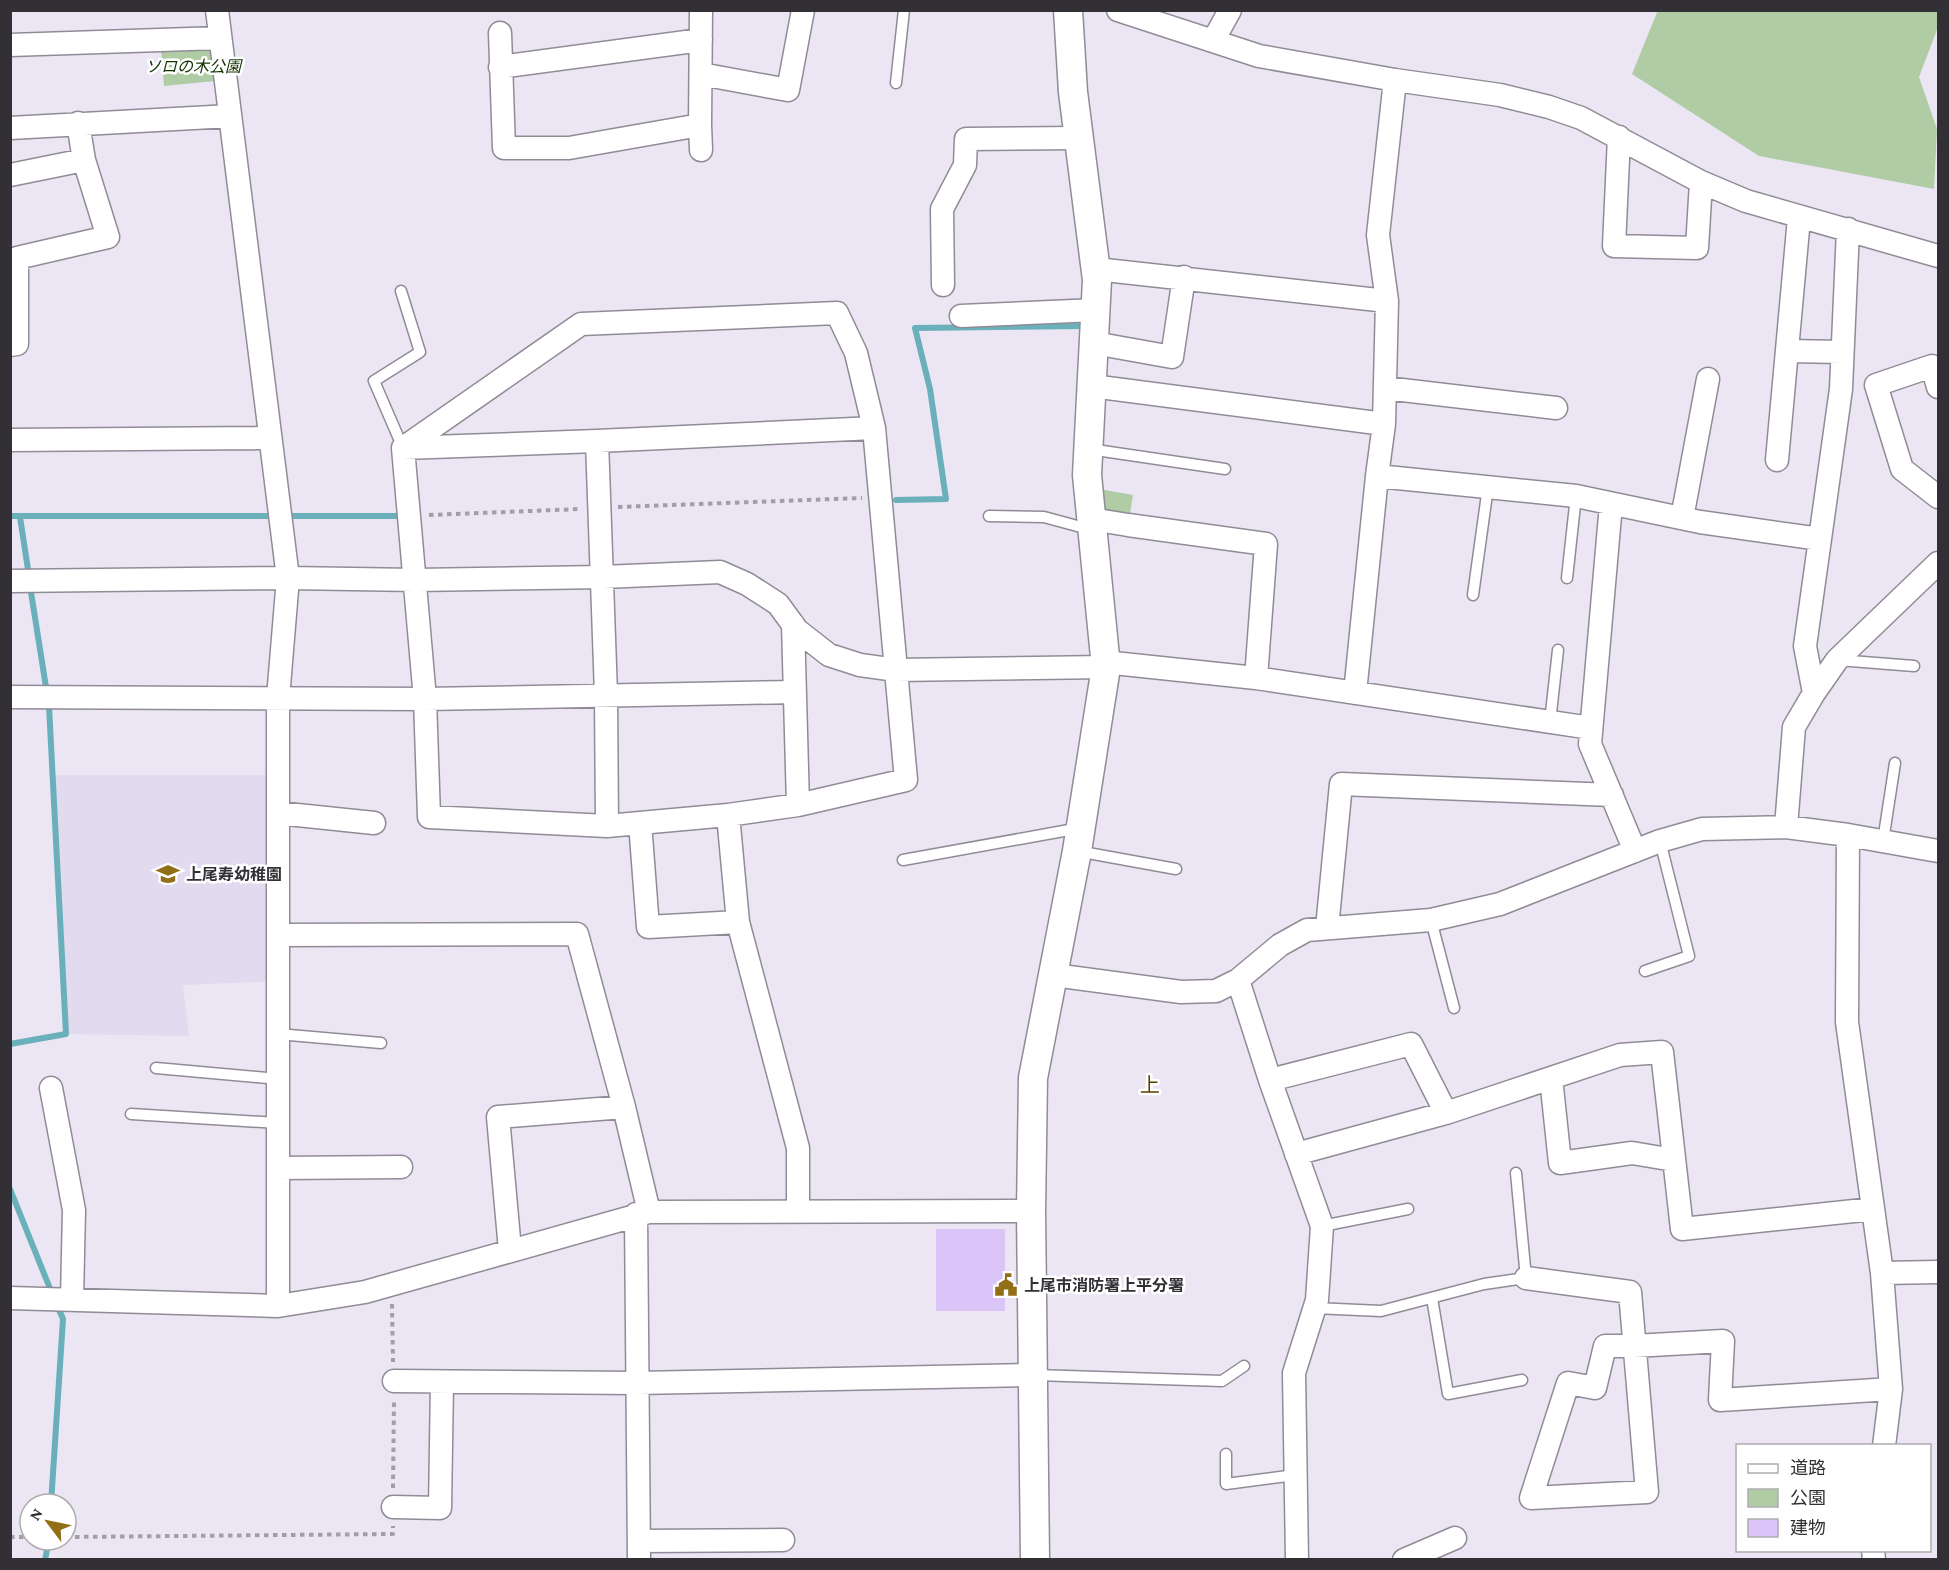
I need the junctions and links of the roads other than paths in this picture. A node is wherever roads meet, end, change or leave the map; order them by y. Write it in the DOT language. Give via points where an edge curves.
graph roads {
  1 [pos="217,10"];
  2 [pos="701,10"];
  3 [pos="803,10"];
  4 [pos="904,10"];
  5 [pos="1068,10"];
  6 [pos="1118,10"];
  7 [pos="1230,10"];
  8 [pos="500,33"];
  9 [pos="220,38"];
  10 [pos="701,39"];
  11 [pos="1213,42"];
  12 [pos="10,45"];
  13 [pos="501,67"];
  14 [pos="701,74"];
  15 [pos="1395,80"];
  16 [pos="896,83"];
  17 [pos="230,116"];
  18 [pos="78,123"];
  19 [pos="700,125"];
  20 [pos="10,128"];
  21 [pos="1619,137"];
  22 [pos="1079,138"];
  23 [pos="702,150"];
  24 [pos="84,160"];
  25 [pos="10,175"];
  26 [pos="1701,182"];
  27 [pos="1799,218"];
  28 [pos="1848,230"];
  29 [pos="1938,256"];
  30 [pos="1096,269"];
  31 [pos="1184,277"];
  32 [pos="943,285"];
  33 [pos="401,291"];
  34 [pos="1387,301"];
  35 [pos="1096,310"];
  36 [pos="961,316"];
  37 [pos="1094,343"];
  38 [pos="10,345"];
  39 [pos="1787,351"];
  40 [pos="1842,352"];
  41 [pos="1708,379"];
  42 [pos="1092,386"];
  43 [pos="1938,387"];
  44 [pos="1384,388"];
  45 [pos="1556,408"];
  46 [pos="1384,424"];
  47 [pos="874,428"];
  48 [pos="269,438"];
  49 [pos="10,440"];
  50 [pos="597,441"];
  51 [pos="403,448"];
  52 [pos="1089,449"];
  53 [pos="1777,460"];
  54 [pos="1225,469"];
  55 [pos="1377,476"];
  56 [pos="1488,487"];
  57 [pos="1576,496"];
  58 [pos="1938,497"];
  59 [pos="1611,504"];
  60 [pos="989,516"];
  61 [pos="1682,518"];
  62 [pos="1092,524"];
  63 [pos="1820,539"];
  64 [pos="1938,563"];
  65 [pos="603,577"];
  66 [pos="288,578"];
  67 [pos="1567,578"];
  68 [pos="416,580"];
  69 [pos="10,581"];
  70 [pos="1473,595"];
  71 [pos="793,624"];
  72 [pos="1558,650"];
  73 [pos="1837,660"];
  74 [pos="1105,665"];
  75 [pos="1914,666"];
  76 [pos="896,670"];
  77 [pos="1256,678"];
  78 [pos="795,692"];
  79 [pos="1355,693"];
  80 [pos="1814,693"];
  81 [pos="606,694"];
  82 [pos="10,697"];
  83 [pos="278,698"];
  84 [pos="425,699"];
  85 [pos="1550,722"];
  86 [pos="1591,728"];
  87 [pos="1895,763"];
  88 [pos="1612,795"];
  89 [pos="798,805"];
  90 [pos="278,813"];
  91 [pos="728,815"];
  92 [pos="374,823"];
  93 [pos="640,824"];
  94 [pos="608,826"];
  95 [pos="1786,827"];
  96 [pos="1848,835"];
  97 [pos="1079,839"];
  98 [pos="1660,841"];
  99 [pos="1883,841"];
  100 [pos="1635,851"];
  101 [pos="1938,851"];
  102 [pos="903,860"];
  103 [pos="1176,869"];
  104 [pos="1431,920"];
  105 [pos="738,922"];
  106 [pos="1328,928"];
  107 [pos="278,935"];
  108 [pos="1645,971"];
  109 [pos="1054,975"];
  110 [pos="1238,980"];
  111 [pos="1454,1008"];
  112 [pos="278,1034"];
  113 [pos="381,1043"];
  114 [pos="156,1068"];
  115 [pos="1551,1078"];
  116 [pos="278,1079"];
  117 [pos="1270,1080"];
  118 [pos="51,1088"];
  119 [pos="624,1107"];
  120 [pos="1446,1113"];
  121 [pos="130,1114"];
  122 [pos="278,1123"];
  123 [pos="1296,1154"];
  124 [pos="1674,1160"];
  125 [pos="401,1167"];
  126 [pos="278,1168"];
  127 [pos="1516,1173"];
  128 [pos="1408,1209"];
  129 [pos="1873,1209"];
  130 [pos="1030,1210"];
  131 [pos="798,1211"];
  132 [pos="643,1213"];
  133 [pos="1322,1226"];
  134 [pos="510,1250"];
  135 [pos="1938,1272"];
  136 [pos="1882,1273"];
  137 [pos="1526,1278"];
  138 [pos="10,1298"];
  139 [pos="1432,1298"];
  140 [pos="72,1299"];
  141 [pos="278,1306"];
  142 [pos="1314,1308"];
  143 [pos="1634,1346"];
  144 [pos="1244,1366"];
  145 [pos="1032,1375"];
  146 [pos="1522,1380"];
  147 [pos="394,1381"];
  148 [pos="442,1382"];
  149 [pos="637,1383"];
  150 [pos="1891,1389"];
  151 [pos="1884,1444"];
  152 [pos="1227,1454"];
  153 [pos="1295,1475"];
  154 [pos="393,1507"];
  155 [pos="1455,1538"];
  156 [pos="783,1540"];
  157 [pos="639,1550"];
  158 [pos="1035,1560"];
  159 [pos="1296,1560"];
  160 [pos="1404,1560"];
  1 -- 9 [label="street"];
  2 -- 10 [label="street"];
  3 -- 14 [label="street" via="788,90"];
  4 -- 16 [label="lane"];
  5 -- 22 [label="street"];
  6 -- 11 [label="street"];
  7 -- 11 [label="street"];
  8 -- 13 [label="street"];
  9 -- 12 [label="street"];
  9 -- 17 [label="street"];
  10 -- 13 [label="street"];
  10 -- 14 [label="street"];
  11 -- 15 [label="street" via="1259,56"];
  13 -- 19 [label="street" via="504,148 569,148"];
  14 -- 19 [label="street"];
  15 -- 21 [label="street" via="1500,95 1549,107"];
  15 -- 34 [label="street" via="1378,235"];
  17 -- 18 [label="street"];
  17 -- 48 [label="street"];
  18 -- 20 [label="street"];
  18 -- 24 [label="street"];
  19 -- 23 [label="street"];
  21 -- 26 [label="street"];
  21 -- 26 [label="street" via="1614,246 1697,248"];
  22 -- 30 [label="street"];
  22 -- 32 [label="street" via="966,139 965,165 942,209"];
  24 -- 25 [label="street"];
  24 -- 38 [label="street" via="108,237 17,258 16,344"];
  26 -- 27 [label="street"];
  27 -- 28 [label="street"];
  27 -- 39 [label="street"];
  28 -- 29 [label="street"];
  28 -- 40 [label="street"];
  30 -- 31 [label="street"];
  30 -- 35 [label="street"];
  31 -- 34 [label="street"];
  31 -- 37 [label="street" via="1172,357"];
  33 -- 51 [label="lane" via="420,352 374,381"];
  34 -- 44 [label="street"];
  35 -- 36 [label="street"];
  35 -- 37 [label="street"];
  37 -- 42 [label="street"];
  39 -- 40 [label="street"];
  39 -- 53 [label="street"];
  40 -- 63 [label="street"];
  41 -- 61 [label="street"];
  42 -- 46 [label="street"];
  42 -- 52 [label="street"];
  43 -- 58 [label="street" via="1932,366 1876,385 1902,469"];
  44 -- 45 [label="street"];
  44 -- 46 [label="street"];
  46 -- 55 [label="street"];
  47 -- 50 [label="street"];
  47 -- 51 [label="street" via="856,353 837,313 581,324"];
  47 -- 76 [label="street"];
  48 -- 49 [label="street"];
  48 -- 66 [label="street"];
  50 -- 51 [label="street"];
  50 -- 65 [label="street"];
  51 -- 68 [label="street"];
  52 -- 54 [label="lane"];
  52 -- 62 [label="street" via="1087,475"];
  55 -- 56 [label="street"];
  55 -- 79 [label="street"];
  56 -- 57 [label="street"];
  56 -- 70 [label="lane"];
  57 -- 59 [label="street"];
  57 -- 67 [label="lane"];
  59 -- 61 [label="street"];
  59 -- 86 [label="street"];
  60 -- 62 [label="lane" via="1044,517"];
  61 -- 63 [label="street"];
  62 -- 74 [label="street"];
  62 -- 77 [label="street" via="1266,543"];
  63 -- 80 [label="street" via="1805,646"];
  64 -- 73 [label="street"];
  65 -- 68 [label="street"];
  65 -- 71 [label="street" via="720,572 778,604"];
  65 -- 81 [label="street"];
  66 -- 68 [label="street"];
  66 -- 69 [label="street"];
  66 -- 83 [label="street"];
  68 -- 84 [label="street"];
  71 -- 76 [label="street" via="830,655 860,665"];
  71 -- 78 [label="street"];
  72 -- 85 [label="lane"];
  73 -- 75 [label="lane"];
  73 -- 80 [label="street"];
  74 -- 76 [label="street"];
  74 -- 77 [label="street"];
  74 -- 97 [label="street"];
  76 -- 89 [label="street" via="906,780"];
  77 -- 79 [label="street"];
  78 -- 81 [label="street"];
  78 -- 89 [label="street"];
  79 -- 85 [label="street"];
  80 -- 95 [label="street" via="1794,727"];
  81 -- 84 [label="street"];
  81 -- 94 [label="street"];
  82 -- 83 [label="street"];
  83 -- 84 [label="street"];
  83 -- 90 [label="street"];
  84 -- 94 [label="street" via="429,817"];
  85 -- 86 [label="street"];
  86 -- 88 [label="street" via="1590,744"];
  87 -- 99 [label="lane"];
  88 -- 100 [label="street"];
  88 -- 106 [label="street" via="1341,784"];
  89 -- 91 [label="street"];
  90 -- 92 [label="street"];
  90 -- 107 [label="street"];
  91 -- 93 [label="street"];
  91 -- 105 [label="street"];
  93 -- 94 [label="street"];
  93 -- 105 [label="street" via="648,927"];
  95 -- 96 [label="street"];
  95 -- 98 [label="street" via="1702,829"];
  96 -- 99 [label="street"];
  96 -- 129 [label="street" via="1847,1022"];
  97 -- 102 [label="lane"];
  97 -- 103 [label="lane"];
  97 -- 109 [label="street"];
  98 -- 100 [label="street"];
  98 -- 108 [label="lane" via="1689,956"];
  99 -- 101 [label="street"];
  100 -- 104 [label="street" via="1500,904"];
  104 -- 106 [label="street"];
  104 -- 111 [label="lane"];
  105 -- 131 [label="street" via="798,1148"];
  106 -- 110 [label="street" via="1307,930 1280,945"];
  107 -- 112 [label="street"];
  107 -- 119 [label="street" via="577,934"];
  109 -- 110 [label="street" via="1181,992 1216,991"];
  109 -- 130 [label="street" via="1033,1078"];
  110 -- 117 [label="street"];
  112 -- 113 [label="lane"];
  112 -- 116 [label="street"];
  114 -- 116 [label="lane"];
  115 -- 120 [label="street"];
  115 -- 124 [label="street" via="1560,1163 1632,1153"];
  115 -- 124 [label="street" via="1620,1055 1662,1052"];
  116 -- 122 [label="street"];
  117 -- 120 [label="street" via="1411,1044"];
  117 -- 123 [label="street"];
  118 -- 140 [label="street" via="74,1210"];
  119 -- 132 [label="street"];
  119 -- 134 [label="street" via="498,1118"];
  120 -- 123 [label="street"];
  121 -- 122 [label="lane"];
  122 -- 126 [label="street"];
  123 -- 133 [label="street"];
  124 -- 129 [label="street" via="1682,1229"];
  125 -- 126 [label="street"];
  126 -- 141 [label="street"];
  127 -- 137 [label="lane"];
  128 -- 133 [label="lane"];
  129 -- 136 [label="street"];
  130 -- 131 [label="street"];
  130 -- 145 [label="street"];
  131 -- 132 [label="street"];
  132 -- 134 [label="street"];
  132 -- 149 [label="street"];
  133 -- 142 [label="street"];
  134 -- 141 [label="street" via="365,1292"];
  135 -- 136 [label="street"];
  136 -- 150 [label="street"];
  137 -- 139 [label="lane"];
  137 -- 143 [label="street" via="1630,1292"];
  138 -- 140 [label="street"];
  139 -- 142 [label="lane" via="1382,1311"];
  139 -- 146 [label="lane" via="1448,1394"];
  140 -- 141 [label="street"];
  142 -- 153 [label="street" via="1294,1373"];
  143 -- 143 [label="street" via="1647,1492 1531,1498 1569,1383 1595,1388 1605,1346"];
  143 -- 150 [label="street" via="1723,1341 1720,1400"];
  144 -- 145 [label="lane" via="1222,1381"];
  145 -- 149 [label="street"];
  145 -- 158 [label="street"];
  147 -- 148 [label="street"];
  148 -- 149 [label="street"];
  148 -- 154 [label="street" via="440,1508"];
  149 -- 157 [label="street"];
  150 -- 151 [label="street"];
  152 -- 153 [label="lane" via="1226,1484"];
  153 -- 159 [label="street"];
  155 -- 160 [label="street"];
  156 -- 157 [label="street"];
}
